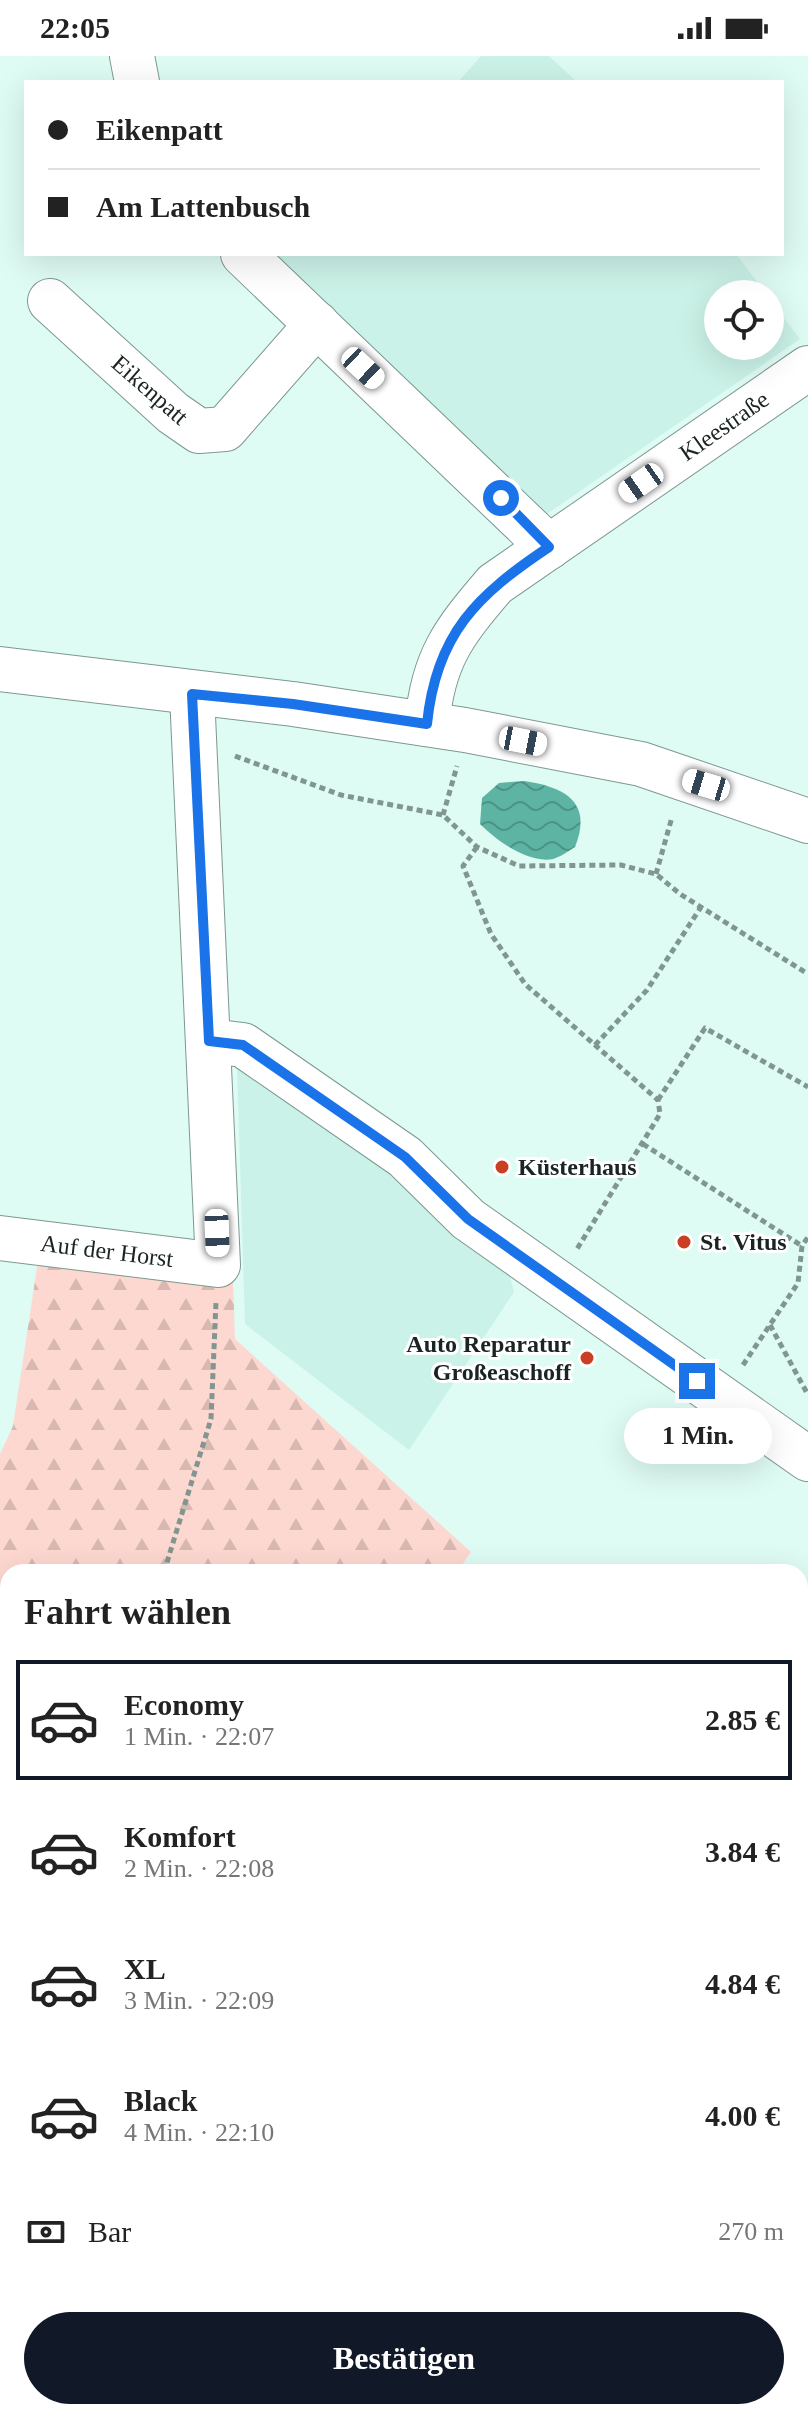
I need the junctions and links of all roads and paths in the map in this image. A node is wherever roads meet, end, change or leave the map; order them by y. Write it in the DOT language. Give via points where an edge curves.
graph roads {
  1 [pos="132,56"];
  2 [pos="137,80"];
  3 [pos="245,256"];
  4 [pos="287,256"];
  5 [pos="50,301"];
  6 [pos="317,324"];
  7 [pos="808,368"];
  8 [pos="560,540"];
  9 [pos="0,669"];
  10 [pos="192,694"];
  11 [pos="446,727"];
  12 [pos="192,740"];
  13 [pos="683,778"];
  14 [pos="443,815"];
  15 [pos="808,821"];
  16 [pos="477,847"];
  17 [pos="656,874"];
  18 [pos="701,907"];
  19 [pos="808,974"];
  20 [pos="209,1041"];
  21 [pos="595,1045"];
  22 [pos="808,1087"];
  23 [pos="658,1100"];
  24 [pos="643,1144"];
  25 [pos="808,1237"];
  26 [pos="0,1238"];
  27 [pos="802,1246"];
  28 [pos="218,1265"];
  29 [pos="555,1282"];
  30 [pos="770,1325"];
  31 [pos="807,1393"];
  32 [pos="721,1398"];
  33 [pos="808,1459"];
  34 [pos="166,1564"];
  1 -- 2 [label="street"];
  3 -- 6 [label="street"];
  4 -- 8 [label="street" via="522,478"];
  5 -- 6 [label="street, Eikenpatt" via="199,431 225,429"];
  6 -- 8 [label="street"];
  7 -- 8 [label="street, Kleestraße"];
  8 -- 11 [label="street, Kleestraße" via="495,584 454,632 437,668"];
  9 -- 10 [label="street"];
  10 -- 11 [label="street"];
  10 -- 12 [label="street"];
  11 -- 13 [label="street" via="641,764"];
  11 -- 14 [label="path"];
  12 -- 14 [label="path" via="341,795"];
  12 -- 20 [label="street"];
  13 -- 15 [label="street"];
  13 -- 17 [label="path"];
  14 -- 16 [label="path"];
  16 -- 17 [label="path" via="519,866 621,865"];
  16 -- 21 [label="path" via="463,866 491,934 525,984"];
  17 -- 18 [label="path"];
  18 -- 19 [label="path"];
  18 -- 21 [label="path" via="647,990"];
  20 -- 28 [label="street"];
  20 -- 29 [label="street" via="243,1045 405,1157 468,1219"];
  21 -- 23 [label="path"];
  22 -- 23 [label="path" via="705,1028"];
  23 -- 24 [label="path" via="660,1114"];
  24 -- 27 [label="path"];
  24 -- 29 [label="path"];
  25 -- 27 [label="path"];
  26 -- 28 [label="street, Auf der Horst"];
  27 -- 30 [label="path" via="798,1283"];
  28 -- 34 [label="path" via="211,1419"];
  29 -- 32 [label="street"];
  30 -- 31 [label="path"];
  30 -- 32 [label="path"];
  32 -- 33 [label="street"];
}
